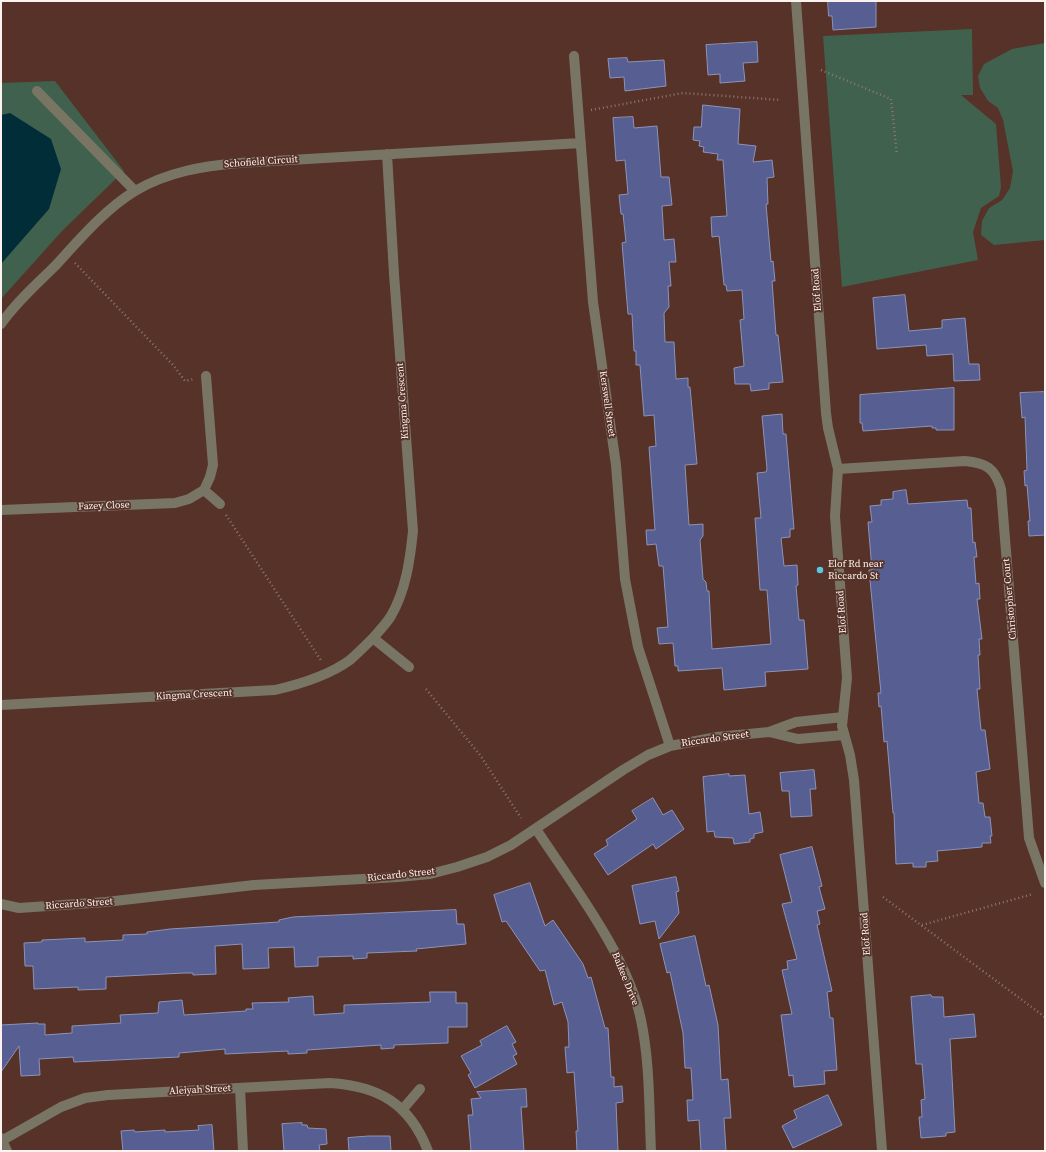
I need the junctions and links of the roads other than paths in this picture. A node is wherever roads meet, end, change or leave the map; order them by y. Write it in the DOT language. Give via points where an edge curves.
graph roads {
  1 [pos="796,1"];
  2 [pos="574,56"];
  3 [pos="37,91"];
  4 [pos="581,143"];
  5 [pos="387,154"];
  6 [pos="135,191"];
  7 [pos="1,324"];
  8 [pos="206,376"];
  9 [pos="838,469"];
  10 [pos="204,490"];
  11 [pos="220,504"];
  12 [pos="1,510"];
  13 [pos="373,638"];
  14 [pos="409,667"];
  15 [pos="1,705"];
  16 [pos="843,717"];
  17 [pos="768,732"];
  18 [pos="844,735"];
  19 [pos="670,746"];
  20 [pos="536,829"];
  21 [pos="1045,883"];
  22 [pos="1,904"];
  23 [pos="240,1088"];
  24 [pos="420,1089"];
  25 [pos="402,1110"];
  26 [pos="2,1139"];
  27 [pos="7,1151"];
  28 [pos="243,1151"];
  29 [pos="428,1151"];
  30 [pos="651,1151"];
  31 [pos="882,1151"];
  1 -- 9 [label="street, Elof Road" via="826,413"];
  2 -- 4 [label="street, Kerswell Street"];
  3 -- 6 [label="street"];
  4 -- 5 [label="street, Schofield Circuit"];
  4 -- 19 [label="street, Kerswell Street" via="593,302 616,465 625,580 638,647"];
  5 -- 6 [label="street, Schofield Circuit" via="211,165 182,171"];
  5 -- 13 [label="street, Kingma Crescent" via="413,531 410,564 402,590 391,616"];
  6 -- 7 [label="street, Schofield Circuit" via="115,205"];
  8 -- 10 [label="street" via="213,465"];
  9 -- 16 [label="street, Elof Road" via="835,516 847,678"];
  9 -- 21 [label="street, Christopher Court" via="965,461 979,462 989,467 998,477 1002,488 1029,838"];
  10 -- 11 [label="street"];
  10 -- 12 [label="street, Fazey Close" via="189,499 175,503"];
  13 -- 14 [label="street"];
  13 -- 15 [label="street, Kingma Crescent" via="350,660 329,672 307,682 275,690"];
  16 -- 17 [label="street, Riccardo Street" via="796,722"];
  16 -- 18 [label="street, Elof Road"];
  17 -- 18 [label="street, Riccardo Street" via="798,739"];
  17 -- 19 [label="street, Riccardo Street" via="717,737"];
  18 -- 31 [label="street, Elof Road" via="854,780"];
  19 -- 20 [label="street, Riccardo Street" via="623,770"];
  20 -- 22 [label="street, Riccardo Street" via="487,857 430,874 254,885 106,902 19,908"];
  20 -- 30 [label="street, Balkee Drive" via="617,955 630,986 641,1019 646,1051"];
  23 -- 25 [label="street, Aleiyah Street" via="330,1082 352,1084 374,1091"];
  23 -- 26 [label="street, Aleiyah Street" via="85,1098 61,1107"];
  23 -- 28 [label="street"];
  24 -- 25 [label="street"];
  25 -- 29 [label="street, Aleiyah Street" via="423,1137"];
  26 -- 27 [label="street"];
}
